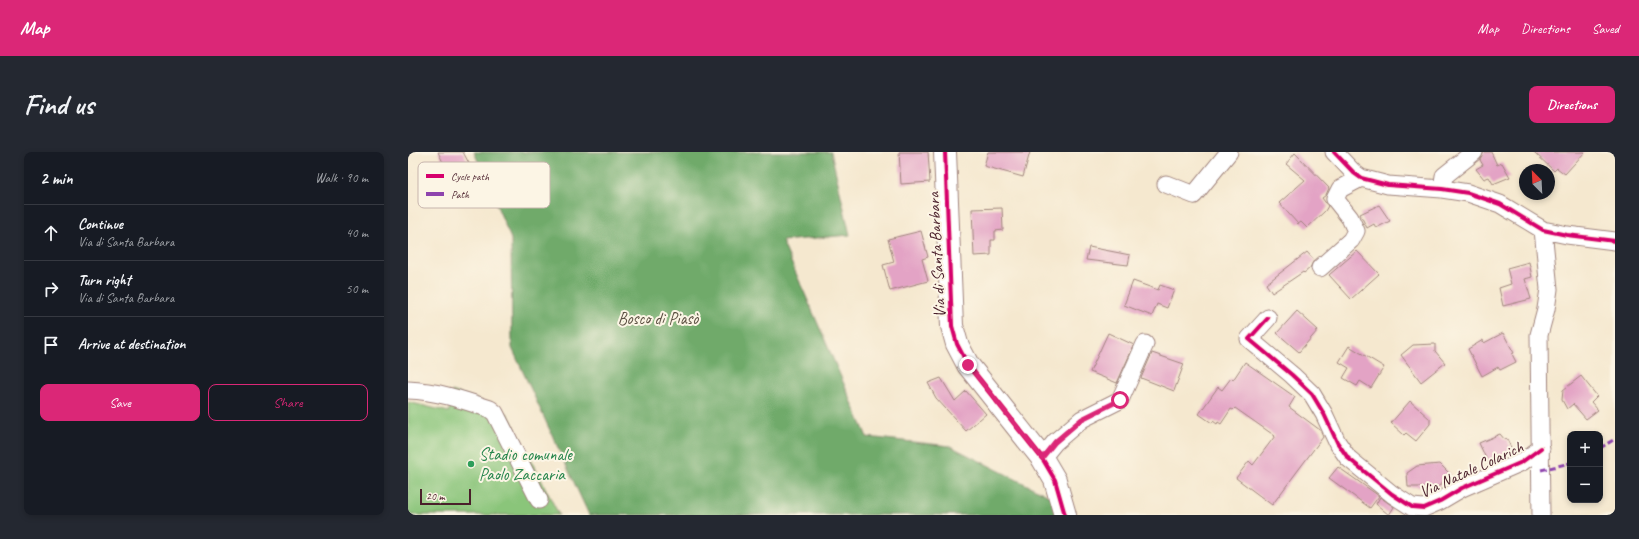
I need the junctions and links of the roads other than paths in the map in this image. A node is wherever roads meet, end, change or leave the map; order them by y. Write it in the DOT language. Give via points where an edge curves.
graph roads {
  1 [pos="945,152"];
  2 [pos="1229,152"];
  3 [pos="1334,152"];
  4 [pos="1474,152"];
  5 [pos="1361,178"];
  6 [pos="1166,184"];
  7 [pos="1442,188"];
  8 [pos="1543,230"];
  9 [pos="1615,241"];
  10 [pos="1320,268"];
  11 [pos="1268,318"];
  12 [pos="1145,344"];
  13 [pos="408,390"];
  14 [pos="1541,448"];
  15 [pos="1042,458"];
  16 [pos="539,500"];
  17 [pos="1065,515"];
  18 [pos="1541,515"];
  1 -- 15 [label="street, Via di Santa Barbara" via="952,326 957,344 982,384"];
  2 -- 6 [label="street" via="1194,195"];
  3 -- 5 [label="street"];
  4 -- 7 [label="street" via="1444,176"];
  5 -- 7 [label="street" via="1388,185"];
  5 -- 10 [label="street" via="1340,189 1335,199 1350,218 1356,231 1351,240"];
  7 -- 8 [label="street" via="1468,193 1500,204"];
  8 -- 9 [label="street"];
  8 -- 14 [label="street, Via Natale Colarich" via="1549,289 1539,335"];
  11 -- 14 [label="street, Via Natale Colarich" via="1249,339 1312,394 1348,458 1412,507 1424,508 1440,501 1462,488 1522,462"];
  12 -- 15 [label="street" via="1120,400 1082,419 1055,442"];
  13 -- 16 [label="street" via="443,394 495,413"];
  14 -- 18 [label="street, Via Natale Colarich"];
  15 -- 17 [label="street, Via di Santa Barbara" via="1055,480"];
}
